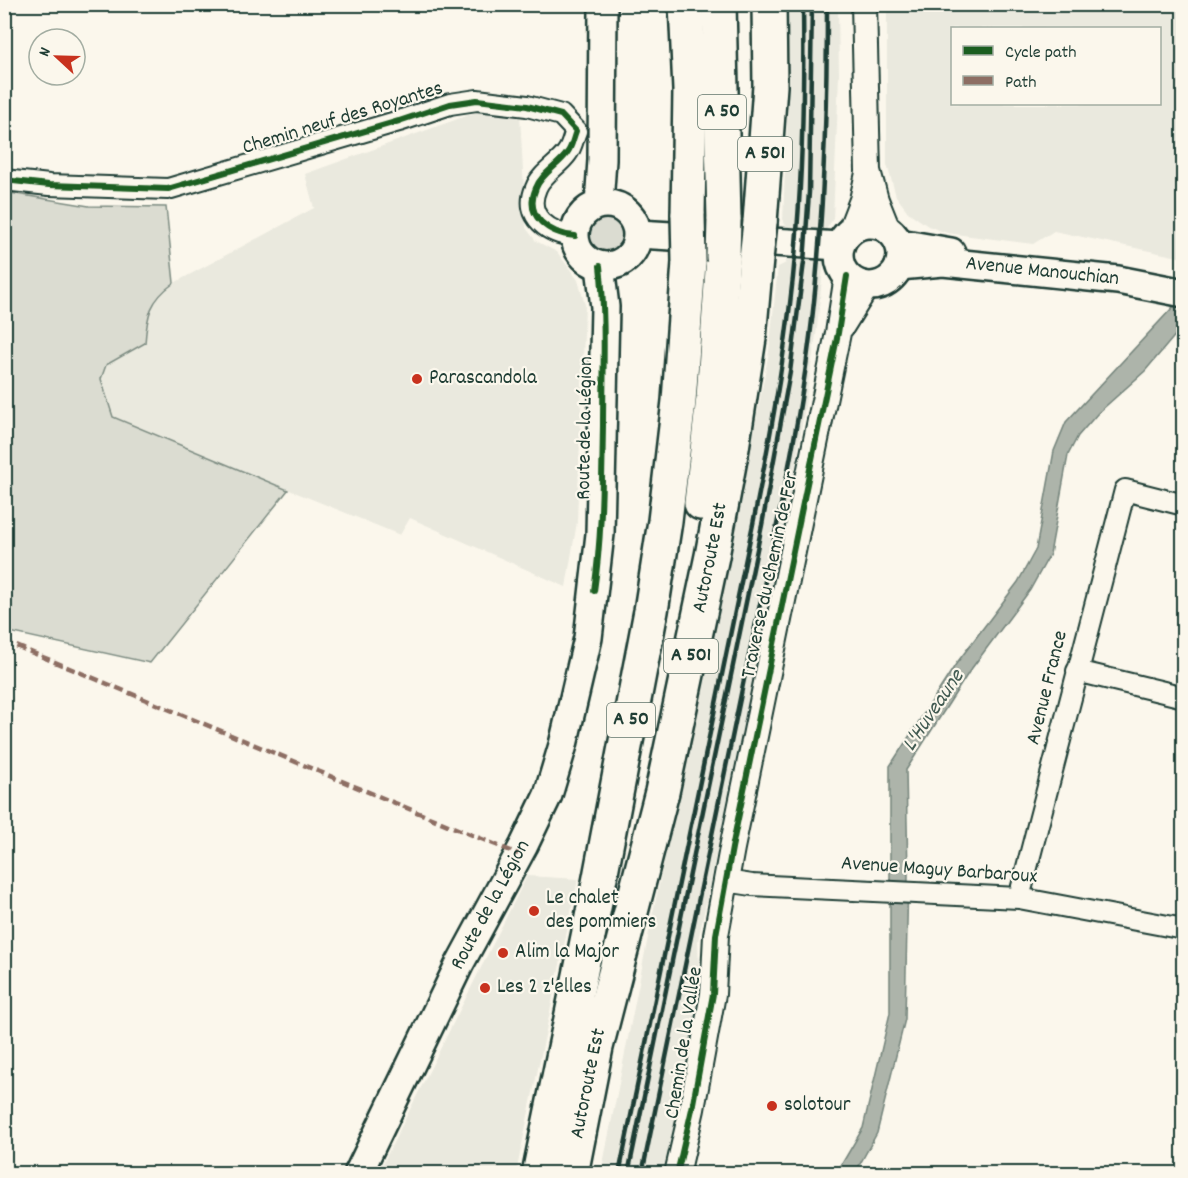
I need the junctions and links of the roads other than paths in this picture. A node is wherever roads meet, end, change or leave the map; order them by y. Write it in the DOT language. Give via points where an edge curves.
graph roads {
  1 [pos="603,4"];
  2 [pos="686,4"];
  3 [pos="719,4"];
  4 [pos="769,4"];
  5 [pos="864,4"];
  6 [pos="868,171"];
  7 [pos="4,180"];
  8 [pos="599,204"];
  9 [pos="638,234"];
  10 [pos="575,236"];
  11 [pos="845,239"];
  12 [pos="895,246"];
  13 [pos="600,266"];
  14 [pos="1165,277"];
  15 [pos="857,281"];
  16 [pos="1184,293"];
  17 [pos="1184,505"];
  18 [pos="1077,671"];
  19 [pos="1184,697"];
  20 [pos="726,881"];
  21 [pos="1019,898"];
  22 [pos="1184,929"];
  23 [pos="596,1047"];
  24 [pos="358,1173"];
  25 [pos="539,1173"];
  26 [pos="570,1173"];
  27 [pos="677,1173"];
  1 -- 8 [label="main road"];
  2 -- 25 [label="highway, Autoroute Est / A 50, bridge" via="690,90 688,262 679,401 665,521 597,893"];
  3 -- 23 [label="highway, A 50, bridge" via="723,257 701,502 684,612"];
  4 -- 23 [label="highway, Autoroute Est / A 501, bridge" via="770,87 756,259 749,338 732,448 662,792"];
  5 -- 6 [label="street"];
  6 -- 11 [label="street" via="862,200"];
  6 -- 12 [label="street"];
  7 -- 10 [label="street, Chemin neuf des Royantes" via="168,189 450,104 477,100 561,115 576,131 568,152 536,186 532,204 541,224 559,235"];
  8 -- 9 [label="main road" via="624,209 632,217"];
  8 -- 10 [label="main road" via="585,212"];
  9 -- 11 [label="main road"];
  9 -- 13 [label="main road" via="629,257 619,264"];
  10 -- 13 [label="main road" via="583,257"];
  11 -- 12 [label="main road" via="862,225 875,224"];
  11 -- 15 [label="main road" via="839,256 842,267"];
  12 -- 14 [label="main road, Avenue Manouchian" via="944,251 973,260 1128,266"];
  12 -- 15 [label="main road" via="886,281"];
  13 -- 24 [label="main road, Route de la Légion" via="604,307 600,534 588,638 563,745 548,795 459,965"];
  14 -- 16 [label="main road, Avenue Manouchian"];
  15 -- 20 [label="street, Traverse du Chemin de Fer" via="838,333"];
  17 -- 18 [label="street, Avenue France" via="1125,490"];
  18 -- 19 [label="street"];
  18 -- 21 [label="street, Avenue France"];
  20 -- 21 [label="street, Avenue Maguy Barbaroux"];
  20 -- 27 [label="street, Chemin de la Vallée" via="716,935 713,994"];
  21 -- 22 [label="street, Avenue Maguy Barbaroux"];
  23 -- 26 [label="highway, Autoroute Est / A 50"];
}
